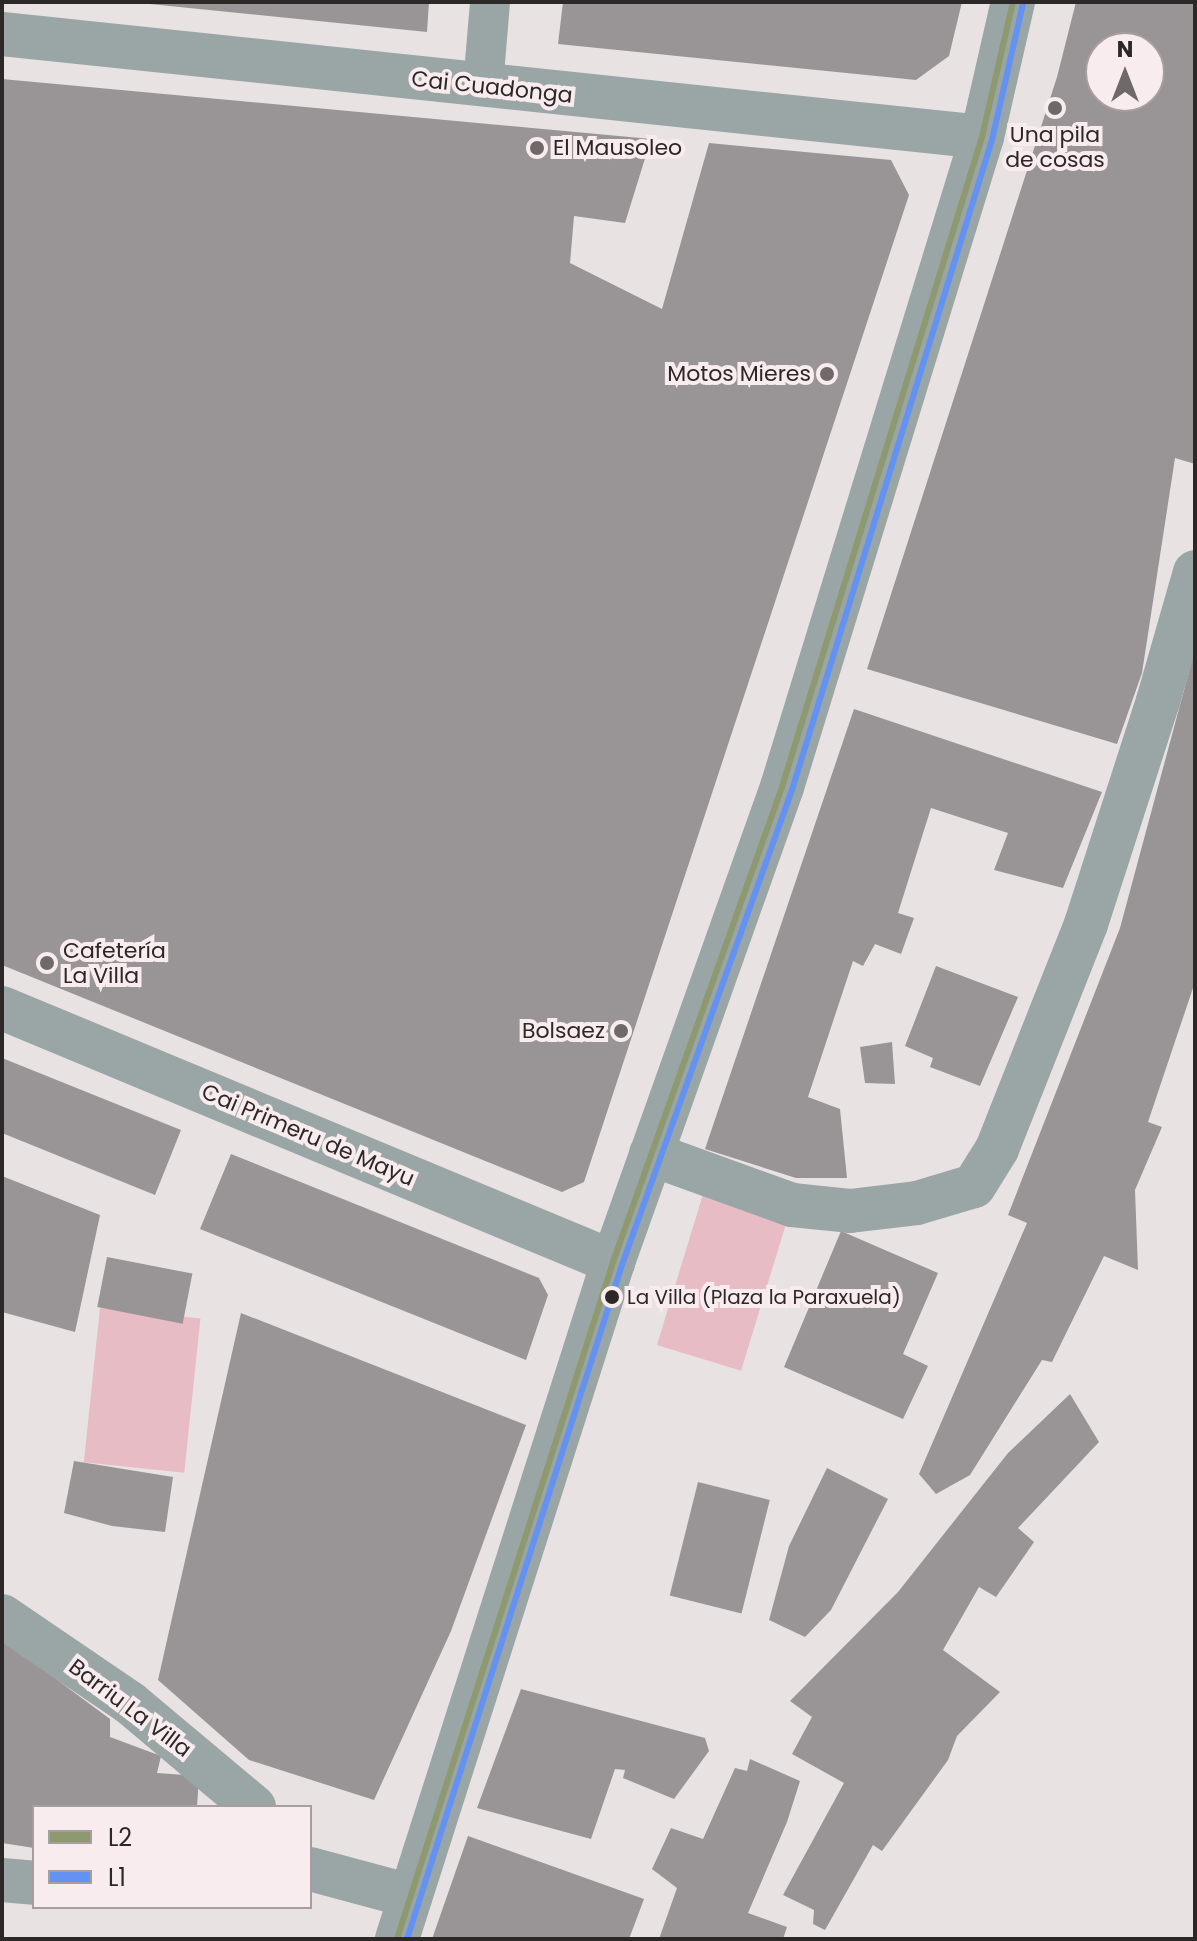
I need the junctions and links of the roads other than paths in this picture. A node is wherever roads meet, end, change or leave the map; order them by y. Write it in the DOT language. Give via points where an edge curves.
graph roads {
  1 [pos="490,2"];
  2 [pos="1013,2"];
  3 [pos="2,34"];
  4 [pos="483,86"];
  5 [pos="982,137"];
  6 [pos="1195,572"];
  7 [pos="2,1008"];
  8 [pos="651,1154"];
  9 [pos="613,1262"];
  10 [pos="2,1616"];
  11 [pos="252,1805"];
  12 [pos="312,1870"];
  13 [pos="2,1880"];
  14 [pos="32,1883"];
  15 [pos="410,1896"];
  16 [pos="397,1939"];
  1 -- 4 [label="street"];
  2 -- 5 [label="street"];
  3 -- 4 [label="street, Cai Cuadonga"];
  4 -- 5 [label="street, Cai Cuadonga"];
  5 -- 8 [label="street" via="782,787"];
  6 -- 8 [label="street" via="1086,924 997,1149 974,1186 917,1203 850,1211 792,1205"];
  7 -- 9 [label="street, Cai Primeru de Mayu"];
  8 -- 9 [label="street"];
  9 -- 15 [label="street"];
  10 -- 11 [label="street, Barriu La Villa" via="130,1703"];
  12 -- 15 [label="street"];
  13 -- 14 [label="street"];
  15 -- 16 [label="street"];
}
